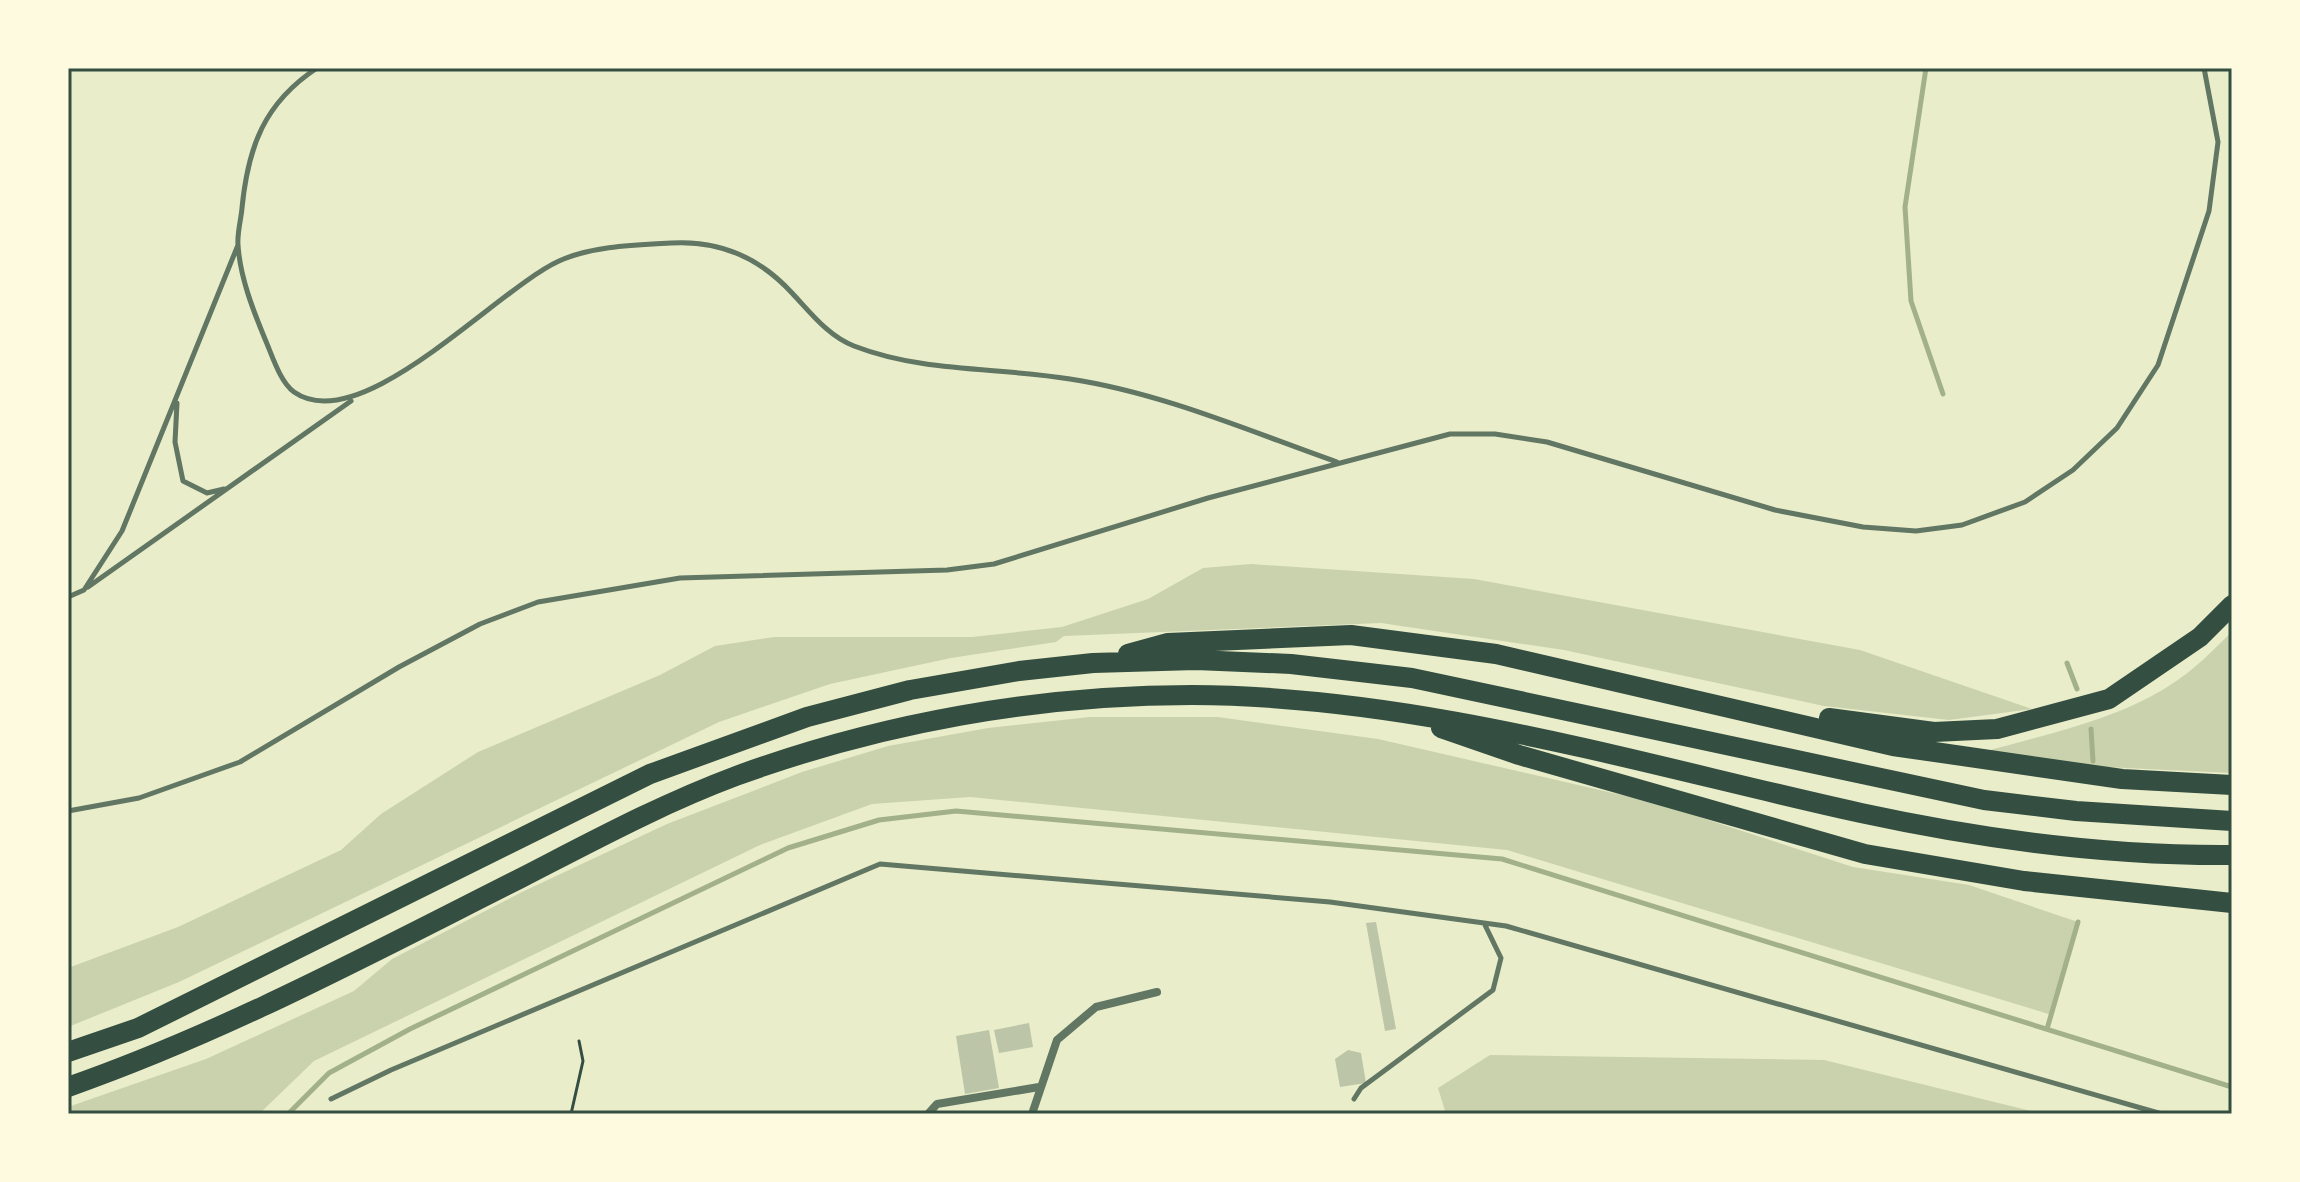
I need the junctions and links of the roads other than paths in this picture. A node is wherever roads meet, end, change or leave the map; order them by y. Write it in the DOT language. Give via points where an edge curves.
graph roads {
  1 [pos="2204,68"];
  2 [pos="315,69"];
  3 [pos="238,244"];
  4 [pos="177,398"];
  5 [pos="354,399"];
  6 [pos="1338,462"];
  7 [pos="229,487"];
  8 [pos="84,590"];
  9 [pos="68,597"];
  10 [pos="2232,605"];
  11 [pos="1093,663"];
  12 [pos="1542,664"];
  13 [pos="1384,709"];
  14 [pos="2232,785"];
  15 [pos="68,811"];
  16 [pos="2232,821"];
  17 [pos="2232,855"];
  18 [pos="2232,895"];
  19 [pos="2195,897"];
  20 [pos="2232,903"];
  21 [pos="1484,923"];
  22 [pos="1157,992"];
  23 [pos="68,1052"];
  24 [pos="68,1087"];
  25 [pos="1039,1087"];
  26 [pos="331,1099"];
  27 [pos="1354,1099"];
  28 [pos="928,1114"];
  29 [pos="1032,1114"];
  30 [pos="2162,1114"];
  1 -- 6 [label="lane" via="2218,142 2209,211 2158,365 2117,428 2073,470 2025,502 1962,525 1916,531 1863,527 1775,510 1547,442 1495,434 1450,434"];
  2 -- 3 [label="lane" via="291,87 254,138"];
  3 -- 4 [label="lane"];
  3 -- 5 [label="lane" via="251,308 293,392 327,402"];
  4 -- 7 [label="lane" via="175,442 183,481 207,493"];
  4 -- 8 [label="lane" via="122,531"];
  5 -- 6 [label="lane" via="416,363 525,278 563,259 656,244 715,244 759,265 850,345 908,362 1067,378 1135,391"];
  5 -- 7 [label="lane"];
  6 -- 15 [label="lane" via="994,564 680,578 538,602 480,624 399,667 240,762 139,798"];
  7 -- 8 [label="lane"];
  8 -- 9 [label="lane"];
  10 -- 12 [label="highway" via="2200,637 2109,699 1997,729 1934,732 1875,726"];
  11 -- 12 [label="highway" via="1168,643 1351,635"];
  11 -- 16 [label="highway" via="1291,664 1412,678 1984,800"];
  11 -- 23 [label="highway" via="910,690 807,717 662,769 138,1028"];
  12 -- 14 [label="highway" via="1893,746 2122,779"];
  13 -- 17 [label="highway" via="1530,734 1867,814 1985,836"];
  13 -- 19 [label="highway" via="1519,755 1865,854 2024,881"];
  13 -- 24 [label="highway" via="1272,698 1102,698 912,724 804,753 635,819 202,1036"];
  18 -- 19 [label="highway"];
  19 -- 20 [label="highway"];
  21 -- 26 [label="lane" via="1330,902 880,864"];
  21 -- 27 [label="lane" via="1501,958 1493,990 1361,1088"];
  21 -- 30 [label="lane"];
  22 -- 25 [label="street" via="1096,1007 1057,1040"];
  25 -- 28 [label="street" via="937,1104"];
  25 -- 29 [label="street"];
}
